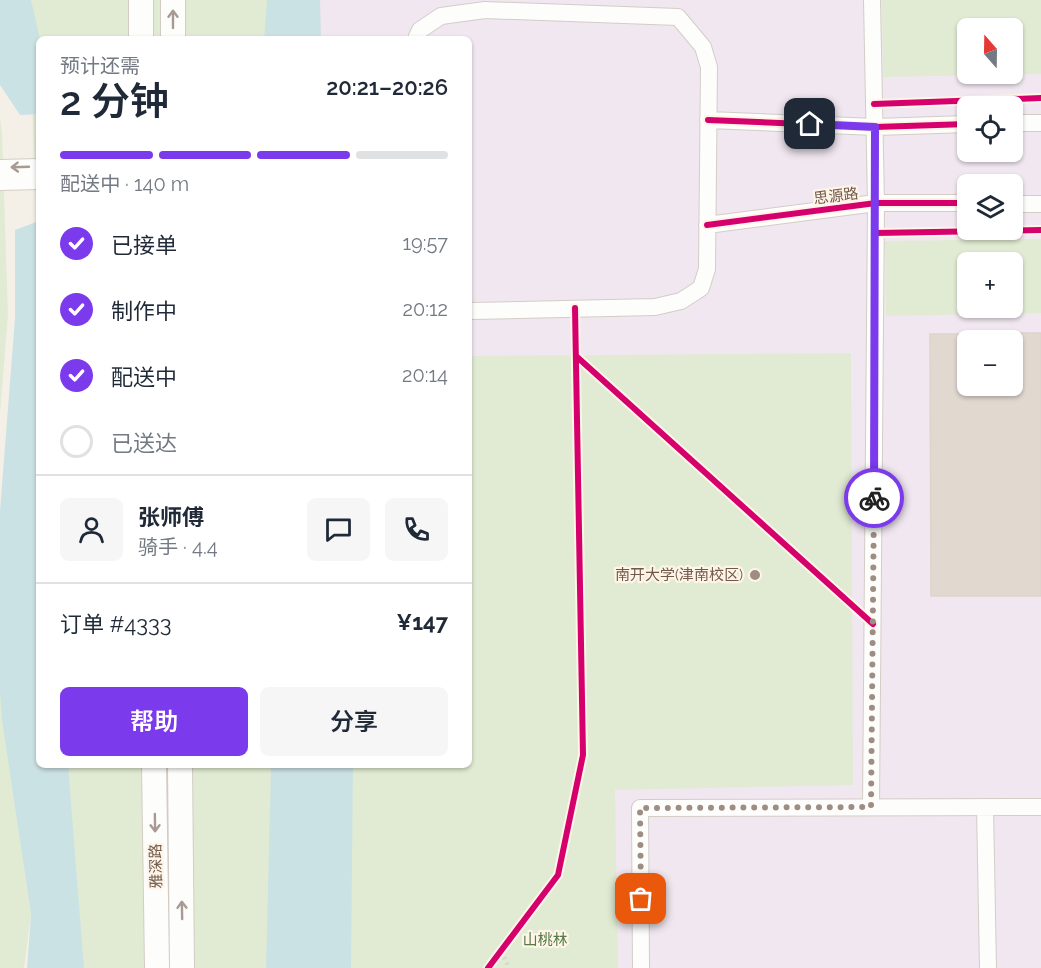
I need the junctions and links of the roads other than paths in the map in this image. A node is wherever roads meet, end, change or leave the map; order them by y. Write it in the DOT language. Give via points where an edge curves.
graph roads {
  1 [pos="141,0"];
  2 [pos="173,0"];
  3 [pos="872,0"];
  4 [pos="564,6"];
  5 [pos="141,36"];
  6 [pos="174,36"];
  7 [pos="417,36"];
  8 [pos="708,120"];
  9 [pos="1023,123"];
  10 [pos="1041,123"];
  11 [pos="957,124"];
  12 [pos="875,127"];
  13 [pos="36,167"];
  14 [pos="0,168"];
  15 [pos="36,181"];
  16 [pos="0,182"];
  17 [pos="876,203"];
  18 [pos="957,203"];
  19 [pos="1023,204"];
  20 [pos="1041,204"];
  21 [pos="707,225"];
  22 [pos="472,310"];
  23 [pos="154,768"];
  24 [pos="180,768"];
  25 [pos="871,807"];
  26 [pos="984,807"];
  27 [pos="1041,807"];
  28 [pos="157,968"];
  29 [pos="182,968"];
  30 [pos="641,968"];
  31 [pos="988,968"];
  1 -- 5 [label="main road"];
  6 -- 2 [label="main road, one-way"];
  3 -- 12 [label="street"];
  4 -- 7 [label="street" via="441,16"];
  4 -- 8 [label="street" via="678,17 703,47 709,67"];
  8 -- 12 [label="street"];
  8 -- 21 [label="street"];
  9 -- 10 [label="street"];
  11 -- 12 [label="street"];
  12 -- 17 [label="street"];
  13 -- 14 [label="street, one-way"];
  15 -- 16 [label="street"];
  17 -- 18 [label="street, 思源路"];
  17 -- 21 [label="street, 思源路"];
  17 -- 25 [label="street"];
  19 -- 20 [label="street"];
  21 -- 22 [label="street" via="707,269 701,288 681,300 655,307"];
  23 -- 28 [label="main road, 雅深路, one-way"];
  29 -- 24 [label="main road, 雅深路, one-way"];
  25 -- 26 [label="street"];
  25 -- 30 [label="street" via="640,808"];
  26 -- 27 [label="street"];
  26 -- 31 [label="street"];
}
